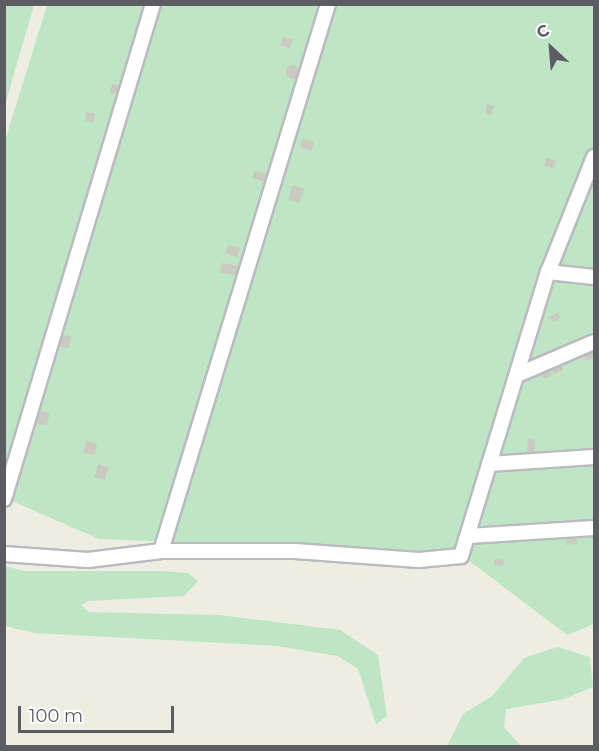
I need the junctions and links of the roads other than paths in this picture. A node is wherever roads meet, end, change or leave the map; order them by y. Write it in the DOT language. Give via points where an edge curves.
graph roads {
  1 [pos="153,4"];
  2 [pos="328,4"];
  3 [pos="594,157"];
  4 [pos="548,272"];
  5 [pos="594,277"];
  6 [pos="594,342"];
  7 [pos="518,375"];
  8 [pos="594,457"];
  9 [pos="489,464"];
  10 [pos="4,499"];
  11 [pos="594,528"];
  12 [pos="469,536"];
  13 [pos="161,551"];
  14 [pos="4,554"];
  1 -- 10 [label="street"];
  2 -- 13 [label="street"];
  3 -- 4 [label="street"];
  4 -- 5 [label="street"];
  4 -- 7 [label="street"];
  6 -- 7 [label="street"];
  7 -- 9 [label="street"];
  8 -- 9 [label="street"];
  9 -- 12 [label="street"];
  11 -- 12 [label="street"];
  12 -- 13 [label="street" via="461,556 419,560 295,551"];
  13 -- 14 [label="street" via="88,561"];
}
